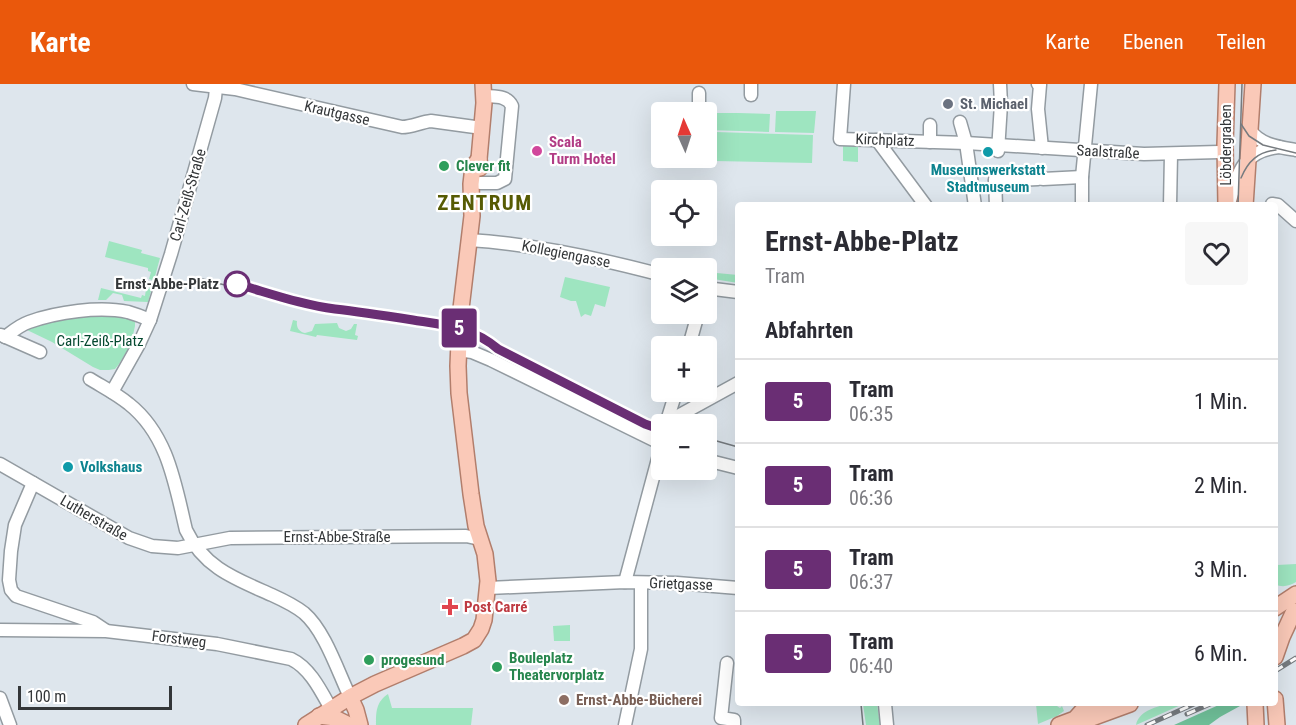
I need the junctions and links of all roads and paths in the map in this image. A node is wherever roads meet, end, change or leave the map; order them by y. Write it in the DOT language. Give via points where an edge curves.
graph roads {
  1 [pos="193,84"];
  2 [pos="844,84"];
  3 [pos="1000,84"];
  4 [pos="1038,84"];
  5 [pos="1091,84"];
  6 [pos="1227,84"];
  7 [pos="1253,84"];
  8 [pos="216,88"];
  9 [pos="483,90"];
  10 [pos="699,93"];
  11 [pos="699,102"];
  12 [pos="960,122"];
  13 [pos="930,125"];
  14 [pos="482,128"];
  15 [pos="1249,129"];
  16 [pos="877,140"];
  17 [pos="930,142"];
  18 [pos="966,143"];
  19 [pos="1279,147"];
  20 [pos="998,148"];
  21 [pos="1042,148"];
  22 [pos="1296,150"];
  23 [pos="1084,151"];
  24 [pos="1219,152"];
  25 [pos="1171,154"];
  26 [pos="479,159"];
  27 [pos="1247,160"];
  28 [pos="1082,177"];
  29 [pos="480,183"];
  30 [pos="923,202"];
  31 [pos="974,202"];
  32 [pos="996,202"];
  33 [pos="1082,202"];
  34 [pos="1170,202"];
  35 [pos="1227,202"];
  36 [pos="1228,202"];
  37 [pos="1245,202"];
  38 [pos="1278,205"];
  39 [pos="472,216"];
  40 [pos="1296,221"];
  41 [pos="469,240"];
  42 [pos="651,272"];
  43 [pos="717,289"];
  44 [pos="735,292"];
  45 [pos="150,320"];
  46 [pos="3,336"];
  47 [pos="458,350"];
  48 [pos="40,352"];
  49 [pos="90,378"];
  50 [pos="735,385"];
  51 [pos="112,392"];
  52 [pos="683,414"];
  53 [pos="651,439"];
  54 [pos="717,463"];
  55 [pos="0,464"];
  56 [pos="735,467"];
  57 [pos="652,480"];
  58 [pos="33,483"];
  59 [pos="480,538"];
  60 [pos="195,545"];
  61 [pos="625,582"];
  62 [pos="641,583"];
  63 [pos="488,588"];
  64 [pos="735,588"];
  65 [pos="1296,594"];
  66 [pos="1278,606"];
  67 [pos="1295,611"];
  68 [pos="1278,624"];
  69 [pos="0,630"];
  70 [pos="106,631"];
  71 [pos="1278,648"];
  72 [pos="727,663"];
  73 [pos="350,697"];
  74 [pos="0,698"];
  75 [pos="885,706"];
  76 [pos="1092,706"];
  77 [pos="1125,706"];
  78 [pos="1255,706"];
  79 [pos="1276,706"];
  80 [pos="325,712"];
  81 [pos="1075,718"];
  82 [pos="1277,724"];
  83 [pos="10,725"];
  84 [pos="306,725"];
  85 [pos="349,725"];
  86 [pos="360,725"];
  87 [pos="625,725"];
  88 [pos="734,725"];
  89 [pos="887,725"];
  90 [pos="1059,725"];
  91 [pos="1256,725"];
  1 -- 8 [label="street, Krautgasse"];
  2 -- 16 [label="street, Kirchplatz" via="840,139"];
  3 -- 20 [label="street"];
  4 -- 21 [label="street"];
  5 -- 23 [label="street"];
  6 -- 35 [label="main road, Löbdergraben"];
  7 -- 15 [label="main road, Löbdergraben"];
  8 -- 14 [label="street, Krautgasse" via="235,89 402,128 423,122"];
  8 -- 45 [label="street, Carl-Zeiß-Straße"];
  9 -- 14 [label="main road"];
  9 -- 29 [label="street" via="507,99 512,106 505,179"];
  10 -- 11 [label="street"];
  12 -- 18 [label="street"];
  13 -- 17 [label="street, Kirchplatz"];
  14 -- 26 [label="main road"];
  15 -- 19 [label="street" via="1258,139"];
  15 -- 27 [label="main road, Löbdergraben"];
  16 -- 17 [label="street, Kirchplatz"];
  16 -- 30 [label="street"];
  17 -- 18 [label="street, Kirchplatz"];
  18 -- 20 [label="street, Kirchplatz"];
  18 -- 31 [label="street"];
  19 -- 22 [label="street"];
  19 -- 27 [label="street" via="1260,151"];
  20 -- 21 [label="street, Saalstraße"];
  21 -- 23 [label="street, Saalstraße"];
  23 -- 25 [label="street, Saalstraße"];
  23 -- 28 [label="street"];
  24 -- 25 [label="street, Saalstraße"];
  25 -- 34 [label="street"];
  26 -- 29 [label="main road"];
  26 -- 39 [label="main road" via="473,167"];
  27 -- 36 [label="street, Löbdergraben"];
  27 -- 37 [label="main road, Löbdergraben"];
  28 -- 32 [label="street" via="995,180"];
  28 -- 33 [label="street"];
  29 -- 39 [label="main road"];
  38 -- 40 [label="street"];
  39 -- 41 [label="main road"];
  41 -- 42 [label="street, Kollegiengasse" via="550,249"];
  41 -- 47 [label="main road"];
  43 -- 44 [label="street"];
  45 -- 46 [label="street" via="127,312 70,312 29,322"];
  45 -- 51 [label="street"];
  46 -- 48 [label="street"];
  47 -- 53 [label="street" via="497,363"];
  47 -- 59 [label="main road" via="466,453"];
  49 -- 51 [label="street"];
  50 -- 52 [label="street"];
  51 -- 60 [label="street" via="138,412 159,440 173,476 186,530"];
  54 -- 56 [label="street"];
  55 -- 58 [label="street, Lutherstraße"];
  57 -- 61 [label="street"];
  58 -- 60 [label="street, Lutherstraße" via="136,542 172,548"];
  58 -- 70 [label="street" via="15,525 11,590 15,596 93,622"];
  59 -- 60 [label="street, Ernst-Abbe-Straße" via="230,538"];
  59 -- 63 [label="main road"];
  60 -- 73 [label="street" via="223,572 309,617"];
  61 -- 62 [label="street, Grietgasse"];
  61 -- 63 [label="street, Grietgasse"];
  62 -- 64 [label="street, Grietgasse"];
  62 -- 87 [label="street" via="641,649"];
  63 -- 73 [label="main road" via="483,624 474,640"];
  65 -- 66 [label="main road"];
  67 -- 68 [label="main road"];
  67 -- 71 [label="main road"];
  69 -- 70 [label="street, Forstweg"];
  70 -- 80 [label="street, Forstweg" via="217,644 291,659 305,669 323,693"];
  72 -- 88 [label="street" via="721,718 734,720"];
  73 -- 80 [label="main road"];
  73 -- 86 [label="main road"];
  74 -- 83 [label="street"];
  75 -- 89 [label="street"];
  76 -- 81 [label="main road"];
  77 -- 81 [label="main road" via="1089,719"];
  78 -- 91 [label="main road"];
  79 -- 82 [label="main road"];
  80 -- 84 [label="main road"];
  80 -- 85 [label="main road"];
  81 -- 90 [label="main road"];
}
